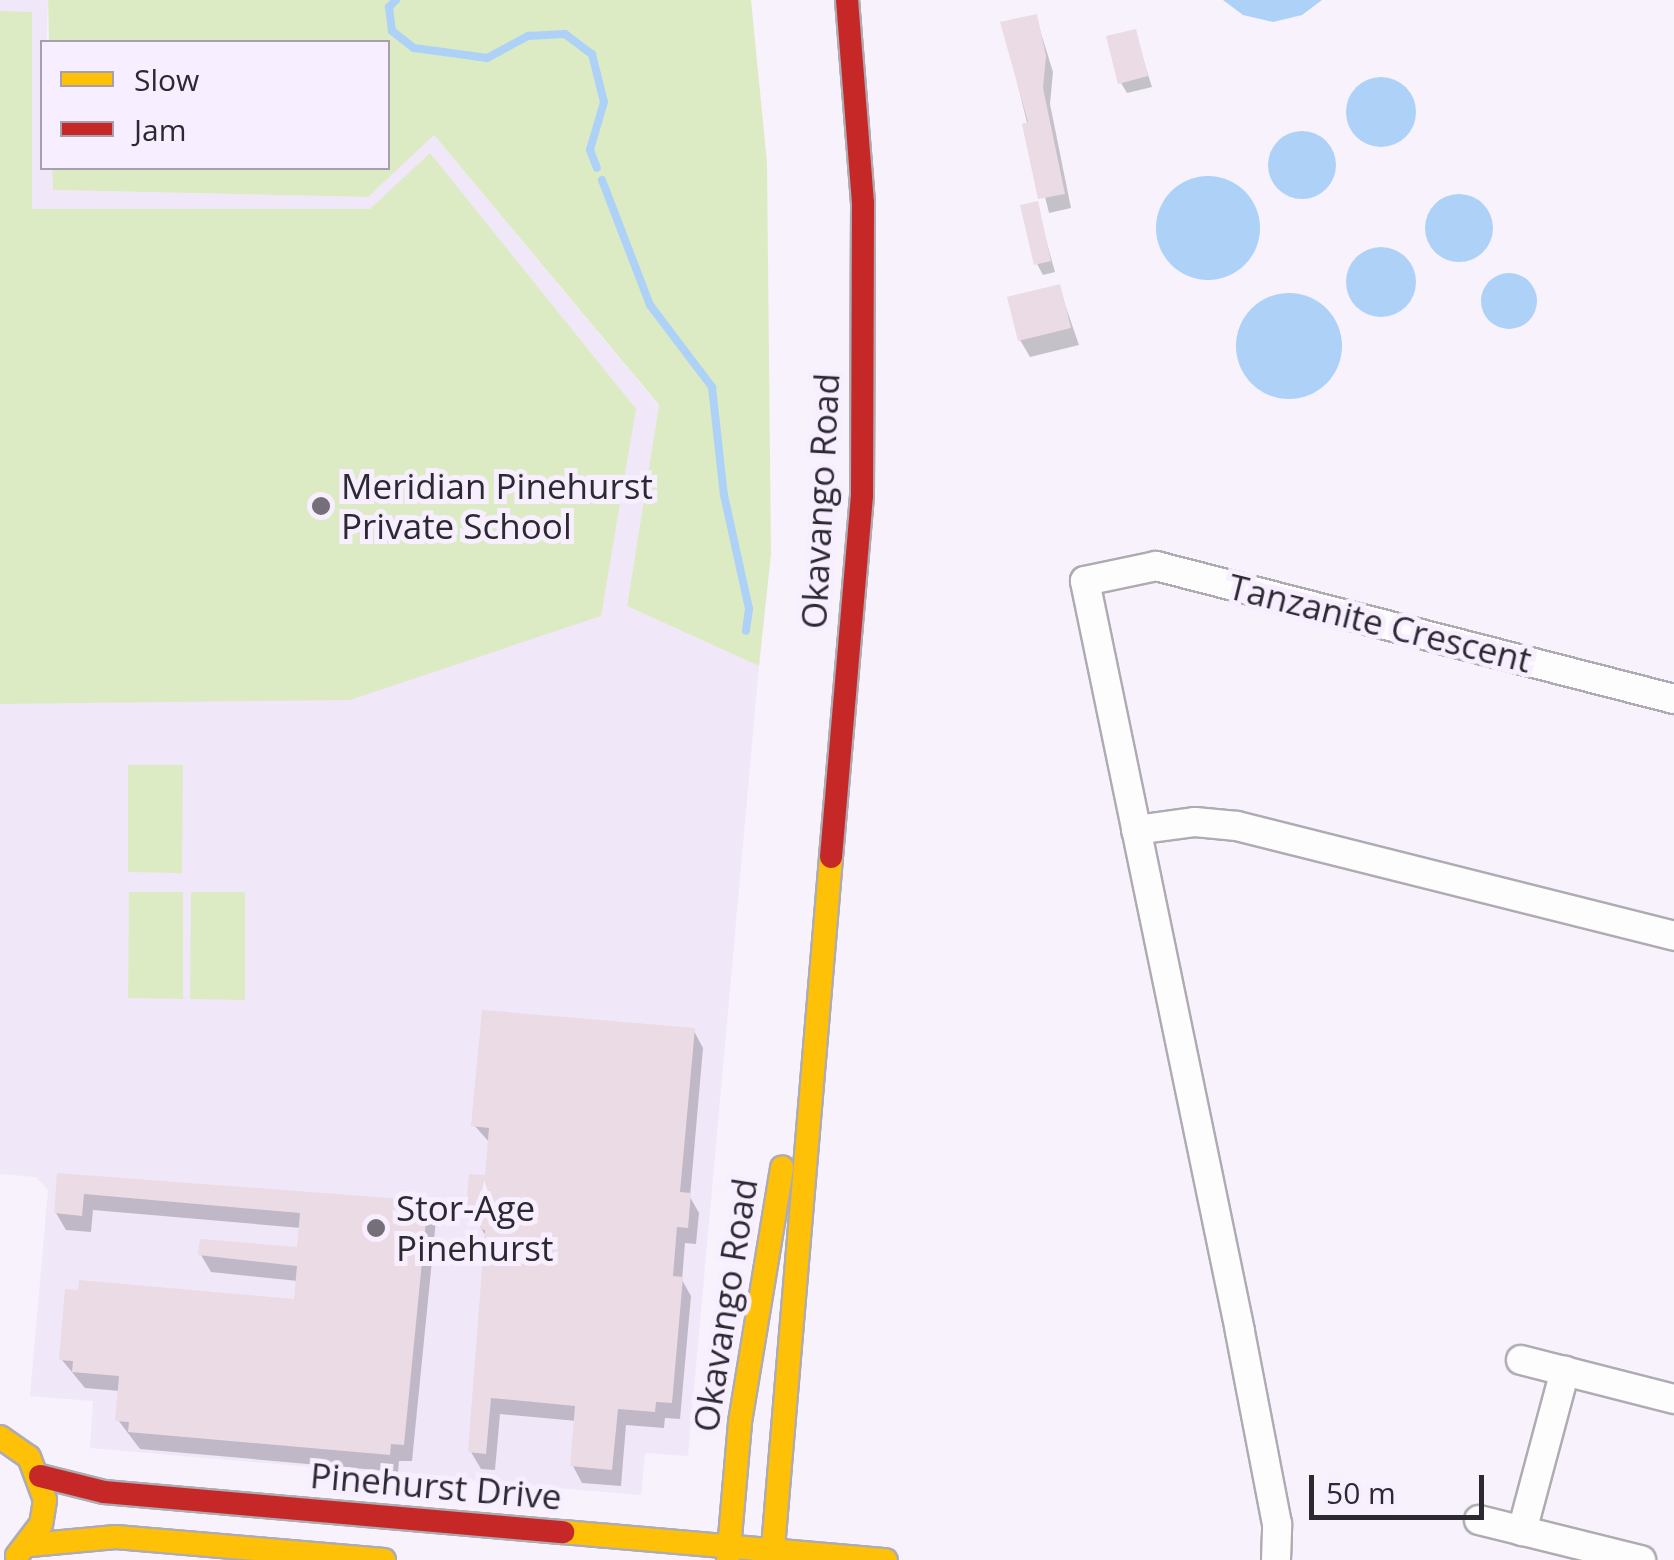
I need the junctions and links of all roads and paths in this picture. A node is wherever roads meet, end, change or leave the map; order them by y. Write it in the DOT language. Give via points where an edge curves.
graph roads {
  1 [pos="848,0"];
  2 [pos="1674,699"];
  3 [pos="1136,830"];
  4 [pos="1674,936"];
  5 [pos="818,1004"];
  6 [pos="1521,1360"];
  7 [pos="1565,1371"];
  8 [pos="1674,1399"];
  9 [pos="0,1436"];
  10 [pos="40,1476"];
  11 [pos="1478,1520"];
  12 [pos="1522,1531"];
  13 [pos="21,1552"];
  14 [pos="728,1553"];
  15 [pos="772,1555"];
  16 [pos="384,1560"];
  17 [pos="886,1560"];
  18 [pos="1276,1560"];
  19 [pos="1642,1560"];
  1 -- 5 [label="main road, Okavango Road" via="863,203 862,496"];
  2 -- 3 [label="street, Tanzanite Crescent" via="1156,566 1084,580"];
  3 -- 4 [label="street" via="1195,822 1237,826"];
  3 -- 18 [label="street" via="1278,1524"];
  5 -- 14 [label="main road, Okavango Road" via="773,1220 740,1422"];
  5 -- 15 [label="main road, Okavango Road"];
  6 -- 7 [label="street"];
  7 -- 8 [label="street"];
  7 -- 12 [label="street"];
  9 -- 10 [label="main road" via="29,1457"];
  10 -- 13 [label="main road" via="45,1500"];
  10 -- 14 [label="main road, Pinehurst Drive" via="104,1492"];
  11 -- 12 [label="street"];
  12 -- 19 [label="street"];
  13 -- 16 [label="main road" via="116,1537"];
  14 -- 15 [label="main road, Pinehurst Drive"];
  15 -- 17 [label="main road, Pinehurst Drive"];
}
